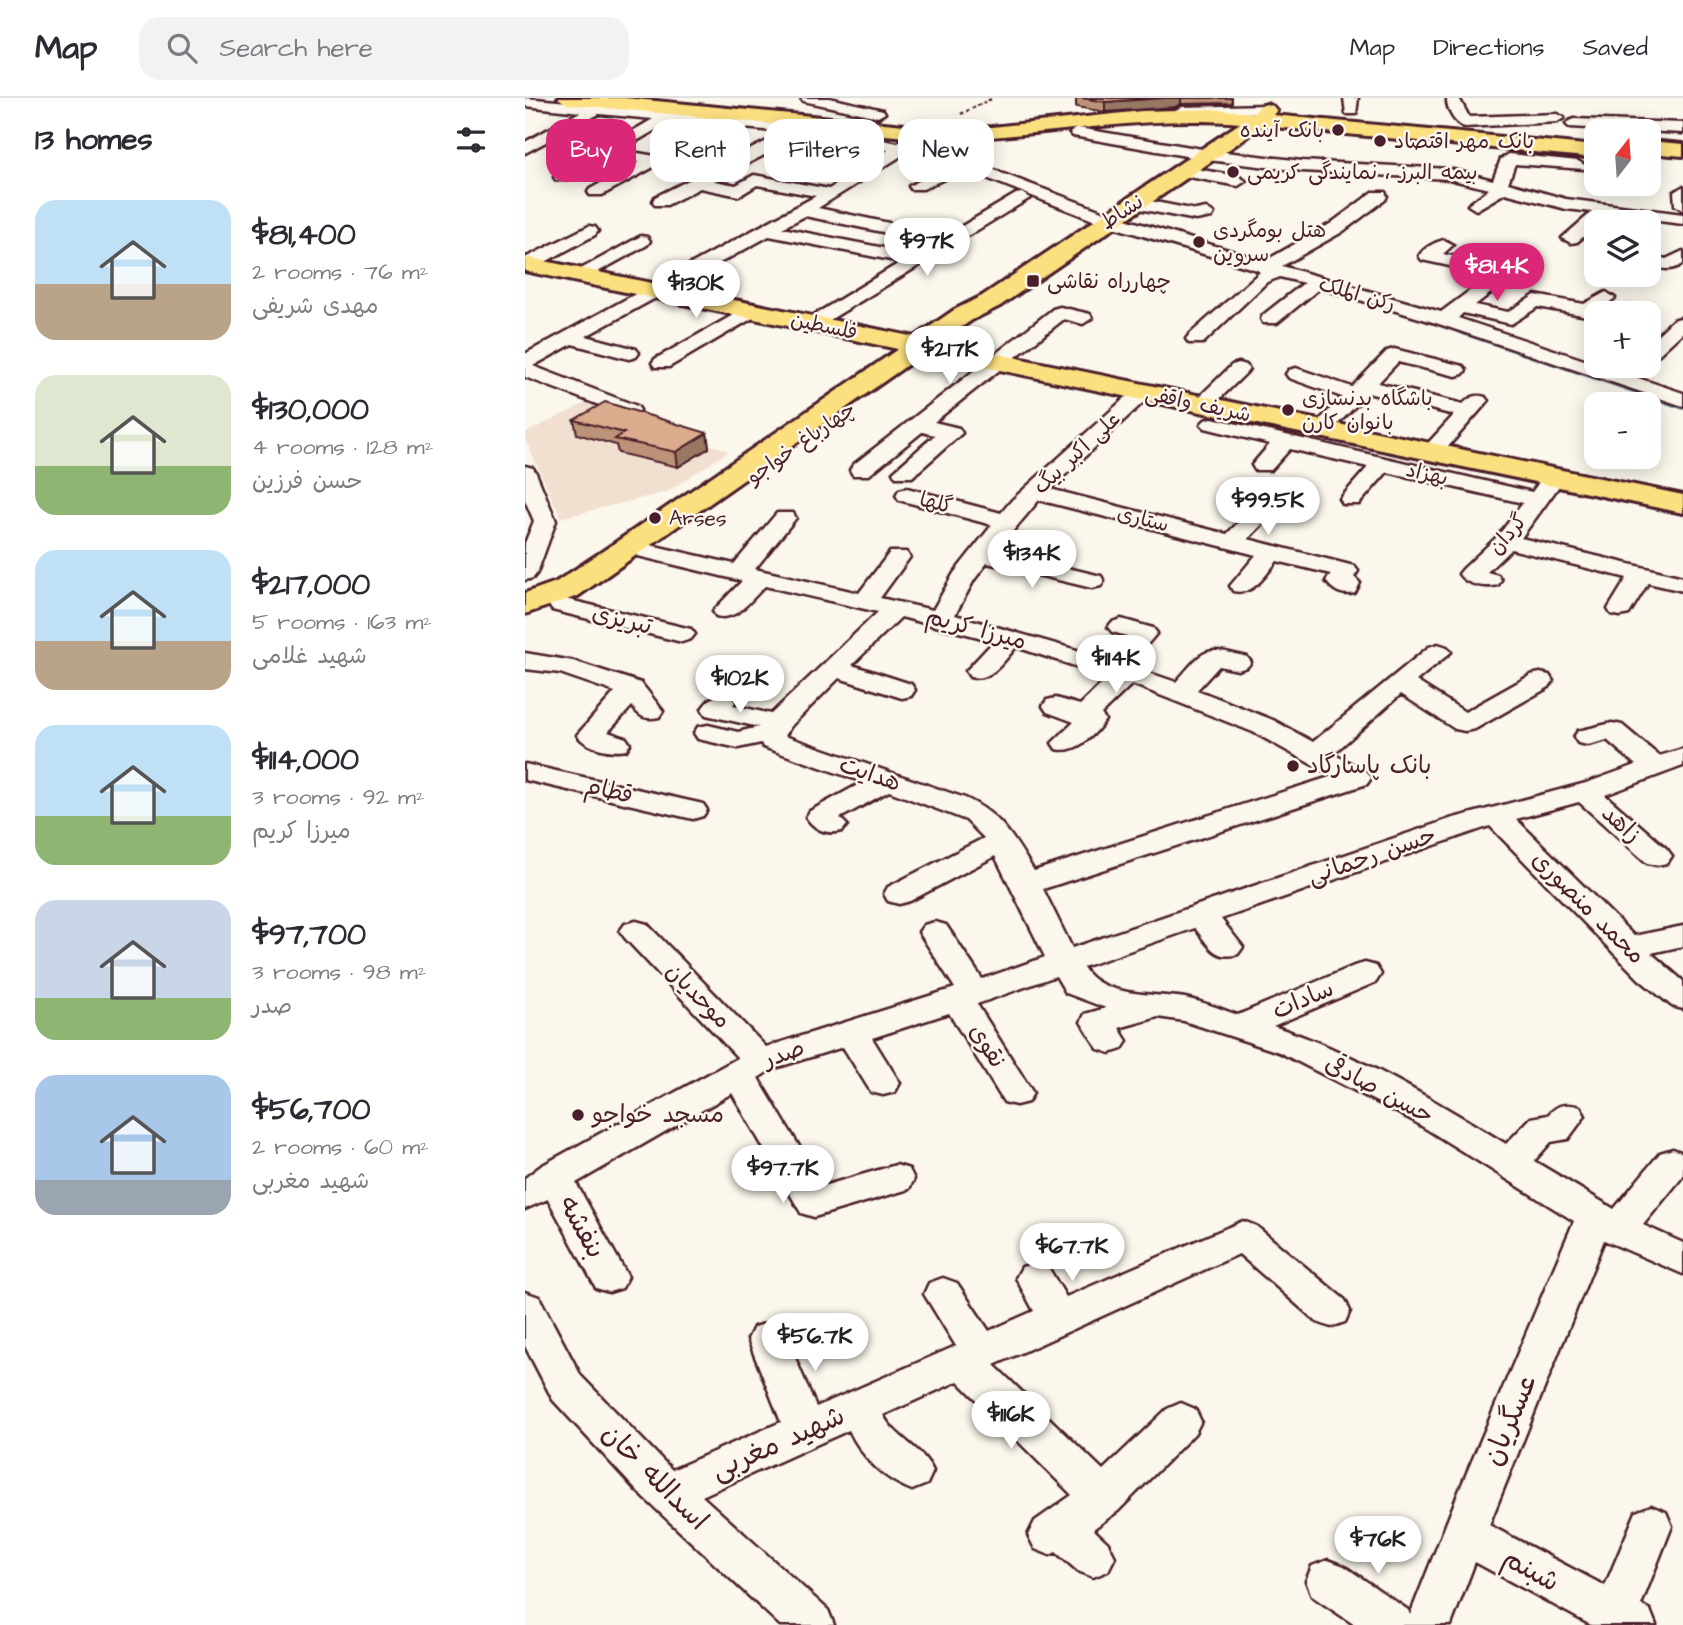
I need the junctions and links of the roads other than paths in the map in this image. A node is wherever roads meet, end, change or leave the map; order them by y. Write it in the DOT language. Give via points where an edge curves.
graph roads {
  1 [pos="567,98"];
  2 [pos="615,98"];
  3 [pos="808,98"];
  4 [pos="1453,100"];
  5 [pos="525,102"];
  6 [pos="1273,107"];
  7 [pos="597,109"];
  8 [pos="878,113"];
  9 [pos="669,116"];
  10 [pos="1142,117"];
  11 [pos="691,118"];
  12 [pos="1557,118"];
  13 [pos="1328,124"];
  14 [pos="1574,124"];
  15 [pos="764,125"];
  16 [pos="1584,125"];
  17 [pos="1463,127"];
  18 [pos="1661,128"];
  19 [pos="1683,128"];
  20 [pos="994,132"];
  21 [pos="1078,133"];
  22 [pos="636,134"];
  23 [pos="1236,136"];
  24 [pos="898,139"];
  25 [pos="898,144"];
  26 [pos="525,148"];
  27 [pos="1661,148"];
  28 [pos="1683,150"];
  29 [pos="764,151"];
  30 [pos="1207,155"];
  31 [pos="884,156"];
  32 [pos="636,157"];
  33 [pos="1661,157"];
  34 [pos="1683,158"];
  35 [pos="1302,166"];
  36 [pos="636,170"];
  37 [pos="1184,172"];
  38 [pos="1035,175"];
  39 [pos="1578,175"];
  40 [pos="994,176"];
  41 [pos="994,176"];
  42 [pos="1238,181"];
  43 [pos="614,182"];
  44 [pos="850,182"];
  45 [pos="924,182"];
  46 [pos="698,183"];
  47 [pos="1017,184"];
  48 [pos="1289,184"];
  49 [pos="917,186"];
  50 [pos="1501,187"];
  51 [pos="596,192"];
  52 [pos="832,194"];
  53 [pos="661,201"];
  54 [pos="1135,203"];
  55 [pos="1476,205"];
  56 [pos="1395,209"];
  57 [pos="1606,209"];
  58 [pos="1610,210"];
  59 [pos="802,211"];
  60 [pos="1206,213"];
  61 [pos="1661,218"];
  62 [pos="1683,219"];
  63 [pos="1109,220"];
  64 [pos="1339,225"];
  65 [pos="766,230"];
  66 [pos="897,230"];
  67 [pos="1360,230"];
  68 [pos="589,232"];
  69 [pos="1571,238"];
  70 [pos="1129,240"];
  71 [pos="641,241"];
  72 [pos="1074,244"];
  73 [pos="1444,245"];
  74 [pos="1528,256"];
  75 [pos="1683,256"];
  76 [pos="919,260"];
  77 [pos="1661,263"];
  78 [pos="526,264"];
  79 [pos="1268,272"];
  80 [pos="1505,273"];
  81 [pos="579,275"];
  82 [pos="1312,286"];
  83 [pos="656,292"];
  84 [pos="1606,298"];
  85 [pos="991,301"];
  86 [pos="1379,305"];
  87 [pos="1459,307"];
  88 [pos="750,311"];
  89 [pos="1083,318"];
  90 [pos="1269,319"];
  91 [pos="1443,319"];
  92 [pos="811,323"];
  93 [pos="1683,325"];
  94 [pos="966,329"];
  95 [pos="569,338"];
  96 [pos="1196,339"];
  97 [pos="1661,342"];
  98 [pos="629,353"];
  99 [pos="922,354"];
  100 [pos="992,361"];
  101 [pos="525,362"];
  102 [pos="662,363"];
  103 [pos="1239,369"];
  104 [pos="525,370"];
  105 [pos="1456,370"];
  106 [pos="1296,374"];
  107 [pos="1622,378"];
  108 [pos="1619,381"];
  109 [pos="1360,390"];
  110 [pos="1143,392"];
  111 [pos="1612,392"];
  112 [pos="1683,400"];
  113 [pos="1661,409"];
  114 [pos="630,410"];
  115 [pos="1207,414"];
  116 [pos="1683,416"];
  117 [pos="916,424"];
  118 [pos="1324,437"];
  119 [pos="1286,442"];
  120 [pos="1431,452"];
  121 [pos="1352,457"];
  122 [pos="1382,464"];
  123 [pos="1263,465"];
  124 [pos="861,470"];
  125 [pos="1336,473"];
  126 [pos="526,477"];
  127 [pos="1555,478"];
  128 [pos="1035,492"];
  129 [pos="1351,499"];
  130 [pos="1537,500"];
  131 [pos="1272,501"];
  132 [pos="1683,505"];
  133 [pos="785,518"];
  134 [pos="1007,522"];
  135 [pos="1506,541"];
  136 [pos="1232,542"];
  137 [pos="646,551"];
  138 [pos="1272,552"];
  139 [pos="982,555"];
  140 [pos="898,557"];
  141 [pos="525,573"];
  142 [pos="751,573"];
  143 [pos="1641,573"];
  144 [pos="1489,580"];
  145 [pos="1092,581"];
  146 [pos="1683,584"];
  147 [pos="1242,586"];
  148 [pos="1346,588"];
  149 [pos="866,600"];
  150 [pos="525,604"];
  151 [pos="561,605"];
  152 [pos="896,608"];
  153 [pos="1620,609"];
  154 [pos="725,611"];
  155 [pos="940,619"];
  156 [pos="525,627"];
  157 [pos="1121,627"];
  158 [pos="682,634"];
  159 [pos="1011,638"];
  160 [pos="1438,652"];
  161 [pos="525,662"];
  162 [pos="1238,662"];
  163 [pos="835,668"];
  164 [pos="979,671"];
  165 [pos="1120,672"];
  166 [pos="1540,681"];
  167 [pos="1399,682"];
  168 [pos="632,689"];
  169 [pos="902,690"];
  170 [pos="1180,693"];
  171 [pos="722,702"];
  172 [pos="1056,706"];
  173 [pos="650,711"];
  174 [pos="1084,716"];
  175 [pos="774,729"];
  176 [pos="708,733"];
  177 [pos="1588,737"];
  178 [pos="1066,743"];
  179 [pos="616,744"];
  180 [pos="1315,755"];
  181 [pos="1683,757"];
  182 [pos="1655,767"];
  183 [pos="525,772"];
  184 [pos="904,780"];
  185 [pos="1585,792"];
  186 [pos="693,810"];
  187 [pos="1496,815"];
  188 [pos="832,825"];
  189 [pos="1000,841"];
  190 [pos="1657,856"];
  191 [pos="1026,884"];
  192 [pos="899,894"];
  193 [pos="1201,915"];
  194 [pos="636,931"];
  195 [pos="935,932"];
  196 [pos="1683,936"];
  197 [pos="1227,947"];
  198 [pos="1627,948"];
  199 [pos="1064,962"];
  200 [pos="1365,974"];
  201 [pos="966,996"];
  202 [pos="1683,998"];
  203 [pos="1160,1006"];
  204 [pos="1241,1027"];
  205 [pos="851,1032"];
  206 [pos="1110,1041"];
  207 [pos="749,1067"];
  208 [pos="883,1083"];
  209 [pos="1016,1093"];
  210 [pos="1568,1116"];
  211 [pos="1673,1163"];
  212 [pos="1510,1164"];
  213 [pos="896,1179"];
  214 [pos="540,1186"];
  215 [pos="1606,1223"];
  216 [pos="1683,1259"];
  217 [pos="609,1277"];
  218 [pos="1035,1278"];
  219 [pos="943,1294"];
  220 [pos="525,1308"];
  221 [pos="1331,1311"];
  222 [pos="1058,1318"];
  223 [pos="768,1339"];
  224 [pos="973,1356"];
  225 [pos="858,1408"];
  226 [pos="1181,1421"];
  227 [pos="805,1431"];
  228 [pos="912,1471"];
  229 [pos="667,1492"];
  230 [pos="1103,1498"];
  231 [pos="1651,1526"];
  232 [pos="1465,1534"];
  233 [pos="1093,1556"];
  234 [pos="1328,1581"];
  235 [pos="1625,1620"];
  236 [pos="812,1625"];
  237 [pos="1392,1625"];
  238 [pos="1429,1625"];
  1 -- 24 [label="main road"];
  2 -- 6 [label="street" via="951,131"];
  3 -- 8 [label="street"];
  4 -- 17 [label="street"];
  5 -- 7 [label="street"];
  6 -- 10 [label="main road"];
  6 -- 13 [label="main road"];
  6 -- 13 [label="main road" via="1296,120"];
  6 -- 23 [label="main road, نشاط"];
  7 -- 9 [label="street"];
  7 -- 26 [label="street"];
  9 -- 11 [label="street"];
  9 -- 22 [label="street"];
  10 -- 20 [label="main road"];
  10 -- 23 [label="main road" via="1195,123"];
  11 -- 15 [label="street"];
  12 -- 17 [label="street"];
  13 -- 17 [label="main road"];
  13 -- 23 [label="main road"];
  13 -- 39 [label="main road"];
  14 -- 16 [label="street"];
  17 -- 39 [label="main road"];
  18 -- 19 [label="street"];
  21 -- 30 [label="street"];
  23 -- 30 [label="main road, نشاط"];
  25 -- 31 [label="street"];
  27 -- 28 [label="main road"];
  29 -- 46 [label="street"];
  30 -- 35 [label="street"];
  30 -- 37 [label="main road, نشاط"];
  32 -- 36 [label="street" via="655,160"];
  33 -- 34 [label="main road"];
  35 -- 48 [label="street"];
  35 -- 50 [label="street" via="1449,174"];
  37 -- 42 [label="street"];
  37 -- 54 [label="main road, نشاط"];
  38 -- 47 [label="street"];
  39 -- 50 [label="street"];
  39 -- 50 [label="street" via="1509,159"];
  39 -- 57 [label="street"];
  40 -- 47 [label="street"];
  41 -- 47 [label="street"];
  43 -- 51 [label="street"];
  44 -- 52 [label="street"];
  45 -- 49 [label="street"];
  46 -- 52 [label="street" via="739,191 754,180"];
  46 -- 53 [label="street"];
  47 -- 63 [label="street, رکن الملک"];
  47 -- 72 [label="street" via="1070,220"];
  47 -- 76 [label="street"];
  50 -- 55 [label="street"];
  52 -- 59 [label="street"];
  54 -- 60 [label="street"];
  54 -- 63 [label="main road, نشاط"];
  56 -- 64 [label="street" via="1373,200"];
  57 -- 58 [label="street"];
  57 -- 69 [label="street"];
  59 -- 65 [label="street"];
  59 -- 66 [label="street"];
  61 -- 62 [label="street"];
  63 -- 72 [label="main road, نشاط"];
  63 -- 79 [label="street, رکن الملک"];
  64 -- 67 [label="street"];
  64 -- 79 [label="street"];
  65 -- 76 [label="street"];
  65 -- 83 [label="street"];
  68 -- 78 [label="street"];
  70 -- 79 [label="street, رکن الملک"];
  71 -- 81 [label="street"];
  72 -- 85 [label="main road, نشاط"];
  73 -- 80 [label="street" via="1428,256"];
  74 -- 80 [label="street"];
  75 -- 77 [label="street" via="1669,265"];
  76 -- 92 [label="street"];
  78 -- 81 [label="main road, فلسطین"];
  78 -- 83 [label="street"];
  79 -- 82 [label="street, رکن الملک"];
  79 -- 96 [label="street"];
  80 -- 87 [label="street"];
  81 -- 83 [label="main road, فلسطین"];
  82 -- 86 [label="street, رکن الملک"];
  82 -- 90 [label="street"];
  83 -- 88 [label="main road, فلسطین"];
  83 -- 95 [label="street"];
  84 -- 87 [label="street" via="1587,310 1535,301 1511,318"];
  85 -- 94 [label="main road, نشاط"];
  85 -- 99 [label="main road, نشاط" via="963,315"];
  86 -- 91 [label="street, رکن الملک"];
  86 -- 111 [label="street, رکن الملک"];
  87 -- 91 [label="street"];
  88 -- 92 [label="main road, فلسطین"];
  88 -- 99 [label="street"];
  88 -- 102 [label="street"];
  89 -- 100 [label="street" via="1060,313"];
  91 -- 108 [label="street, رکن الملک"];
  92 -- 99 [label="main road, فلسطین"];
  93 -- 97 [label="street"];
  94 -- 99 [label="main road, نشاط"];
  94 -- 100 [label="main road" via="970,343"];
  95 -- 98 [label="street"];
  95 -- 101 [label="street"];
  99 -- 100 [label="main road, شریف واقفی"];
  99 -- 137 [label="main road, چهارباغ خواجو"];
  99 -- 150 [label="main road, چهارباغ خواجو" via="567,589"];
  100 -- 110 [label="main road, شریف واقفی"];
  100 -- 117 [label="street"];
  103 -- 115 [label="street"];
  104 -- 114 [label="street"];
  105 -- 109 [label="street" via="1395,355"];
  106 -- 109 [label="street"];
  107 -- 108 [label="street"];
  108 -- 112 [label="street, رکن الملک"];
  109 -- 118 [label="street"];
  109 -- 120 [label="street" via="1475,405"];
  110 -- 115 [label="main road, شریف واقفی"];
  110 -- 128 [label="street, علی اکبر بیگ"];
  113 -- 116 [label="street, رکن الملک"];
  115 -- 118 [label="main road, شریف واقفی"];
  115 -- 119 [label="street, بهزاد"];
  117 -- 124 [label="street"];
  117 -- 134 [label="street, گلها" via="951,433 905,484"];
  118 -- 119 [label="street, بهزاد"];
  118 -- 120 [label="main road, شریف واقفی"];
  118 -- 121 [label="street, بهزاد"];
  119 -- 123 [label="street"];
  120 -- 127 [label="main road, شریف واقفی"];
  121 -- 122 [label="street, بهزاد"];
  121 -- 125 [label="street"];
  122 -- 129 [label="street"];
  122 -- 130 [label="street, بهزاد"];
  126 -- 141 [label="street" via="545,521"];
  127 -- 130 [label="street, گردان"];
  127 -- 132 [label="main road, شریف واقفی"];
  128 -- 134 [label="street, علی اکبر بیگ"];
  128 -- 136 [label="street, ستاری"];
  130 -- 135 [label="street, گردان"];
  131 -- 136 [label="street"];
  133 -- 142 [label="street"];
  134 -- 139 [label="street, علی اکبر بیگ"];
  135 -- 143 [label="street"];
  135 -- 144 [label="street, گردان" via="1471,574"];
  136 -- 138 [label="street, ستاری"];
  137 -- 142 [label="street, میرزا کریم"];
  137 -- 151 [label="main road, چهارباغ خواجو"];
  138 -- 147 [label="street"];
  138 -- 148 [label="street, ستاری" via="1346,571 1338,581 1348,583"];
  139 -- 145 [label="street"];
  139 -- 155 [label="street, علی اکبر بیگ"];
  140 -- 149 [label="street"];
  142 -- 149 [label="street, میرزا کریم"];
  142 -- 154 [label="street"];
  143 -- 146 [label="street"];
  143 -- 153 [label="street"];
  149 -- 152 [label="street, میرزا کریم"];
  151 -- 156 [label="main road, چهارباغ خواجو"];
  151 -- 158 [label="street, تبریزی"];
  152 -- 155 [label="street, میرزا کریم"];
  152 -- 163 [label="street"];
  155 -- 159 [label="street, میرزا کریم"];
  157 -- 165 [label="street" via="1144,633"];
  159 -- 164 [label="street"];
  159 -- 165 [label="street, میرزا کریم"];
  160 -- 167 [label="street"];
  161 -- 168 [label="street"];
  162 -- 170 [label="street" via="1213,657"];
  163 -- 169 [label="street"];
  163 -- 175 [label="street"];
  165 -- 170 [label="street, میرزا کریم"];
  165 -- 174 [label="street"];
  166 -- 167 [label="street" via="1465,723"];
  167 -- 180 [label="street"];
  168 -- 173 [label="street"];
  168 -- 179 [label="street" via="591,735"];
  170 -- 180 [label="street, میرزا کریم" via="1263,726"];
  171 -- 175 [label="street" via="715,709"];
  172 -- 174 [label="street"];
  174 -- 178 [label="street" via="1092,720"];
  175 -- 176 [label="street" via="738,740"];
  175 -- 184 [label="street, هدایت" via="773,741"];
  177 -- 182 [label="street" via="1612,731"];
  180 -- 191 [label="street, میرزا کریم" via="1357,778"];
  181 -- 182 [label="street, حسن رحمانی"];
  182 -- 185 [label="street, حسن رحمانی"];
  183 -- 186 [label="street, قطام"];
  184 -- 188 [label="street" via="820,817"];
  184 -- 189 [label="street, هدایت" via="976,814"];
  185 -- 187 [label="street, حسن رحمانی"];
  185 -- 190 [label="street, زاهد"];
  187 -- 193 [label="street, حسن رحمانی"];
  187 -- 198 [label="street, محمد منصوری"];
  189 -- 191 [label="street, هدایت"];
  189 -- 192 [label="street"];
  191 -- 199 [label="street, هدایت"];
  193 -- 197 [label="street"];
  193 -- 199 [label="street, حسن رحمانی"];
  194 -- 207 [label="street, موحدیان"];
  195 -- 201 [label="street, نقوی"];
  196 -- 198 [label="street"];
  198 -- 202 [label="street, محمد منصوری"];
  199 -- 201 [label="street, صدر"];
  199 -- 203 [label="street, حسن صادقی" via="1077,985 1095,994"];
  200 -- 204 [label="street, سادات"];
  201 -- 205 [label="street, صدر"];
  201 -- 209 [label="street, نقوی"];
  203 -- 204 [label="street, حسن صادقی"];
  203 -- 206 [label="street" via="1097,1022"];
  204 -- 212 [label="street, حسن صادقی" via="1291,1044 1424,1111"];
  205 -- 207 [label="street, صدر"];
  205 -- 208 [label="street"];
  207 -- 213 [label="street, موحدیان" via="814,1203"];
  207 -- 214 [label="street, صدر"];
  210 -- 212 [label="street" via="1556,1130 1543,1127"];
  211 -- 215 [label="street, عسگریان"];
  212 -- 215 [label="street, حسن صادقی"];
  214 -- 217 [label="street, بنفشه"];
  215 -- 216 [label="street, حسن صادقی"];
  215 -- 232 [label="street, عسگریان"];
  218 -- 222 [label="street"];
  219 -- 224 [label="street"];
  220 -- 229 [label="street, اسدالله خان" via="567,1388"];
  221 -- 222 [label="street, شهید مغربی" via="1243,1236"];
  222 -- 224 [label="street, شهید مغربی"];
  223 -- 227 [label="street"];
  224 -- 225 [label="street, شهید مغربی"];
  224 -- 230 [label="street"];
  225 -- 227 [label="street, شهید مغربی"];
  225 -- 228 [label="street" via="874,1441"];
  226 -- 230 [label="street"];
  227 -- 229 [label="street, شهید مغربی"];
  229 -- 236 [label="street, اسدالله خان"];
  230 -- 233 [label="street" via="1055,1532"];
  231 -- 235 [label="street"];
  232 -- 235 [label="street, شبنم"];
  232 -- 238 [label="street, عسگریان"];
  234 -- 237 [label="street"];
}
